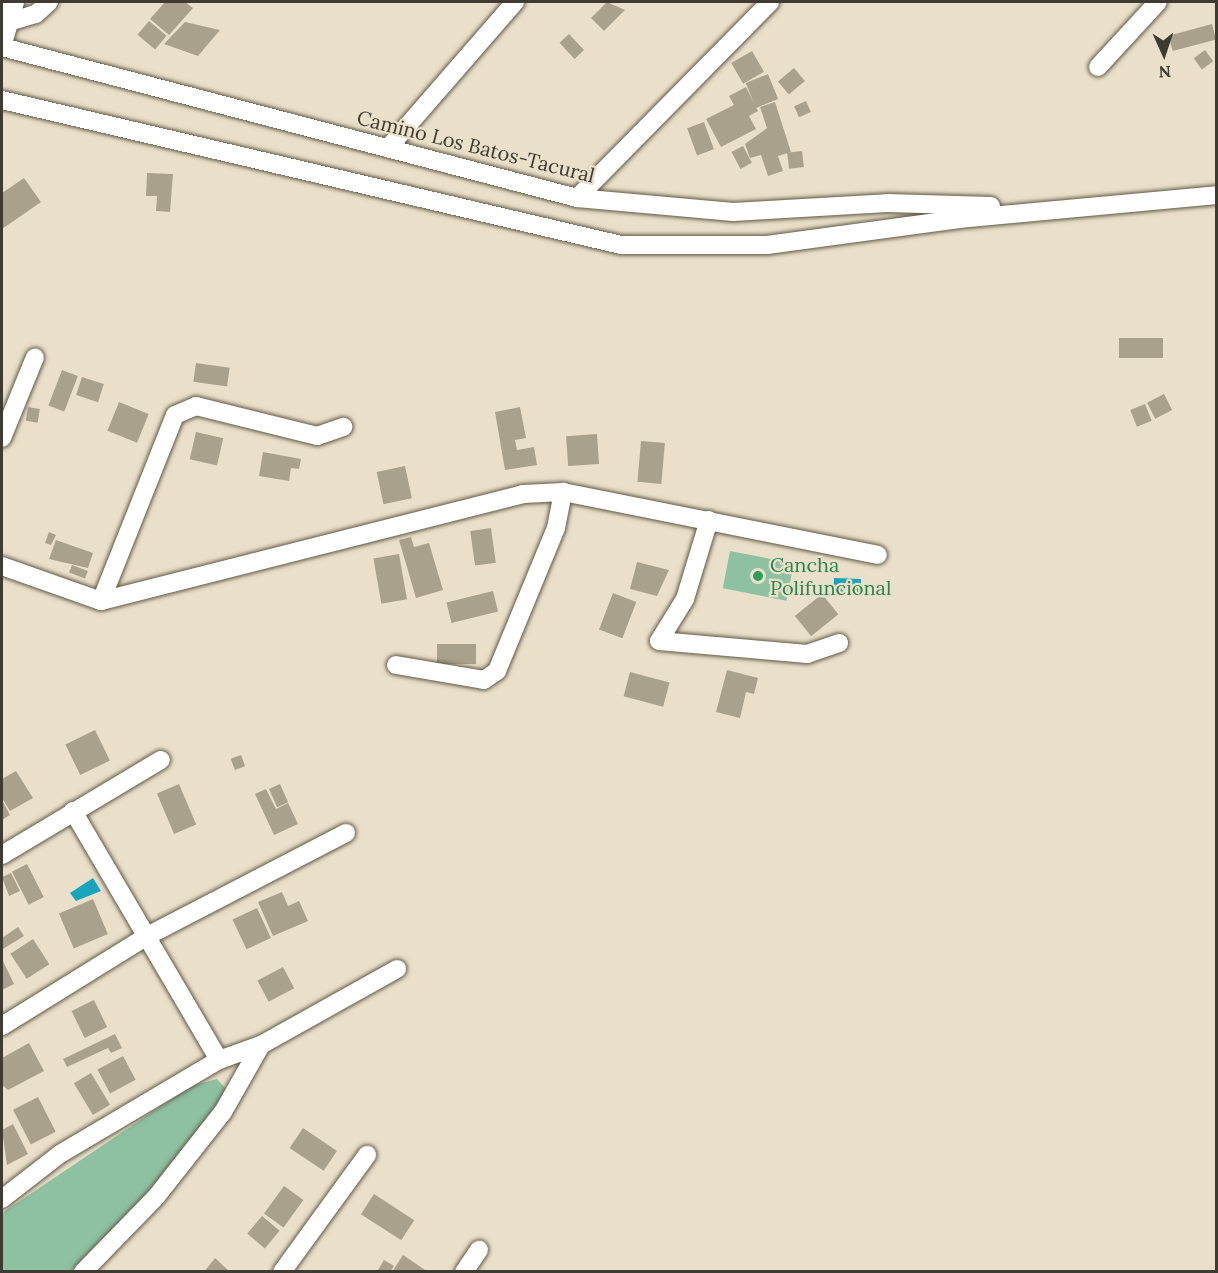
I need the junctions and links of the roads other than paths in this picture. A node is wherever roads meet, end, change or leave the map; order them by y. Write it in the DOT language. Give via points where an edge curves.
graph roads {
  1 [pos="49,2"];
  2 [pos="515,2"];
  3 [pos="770,2"];
  4 [pos="1158,2"];
  5 [pos="8,21"];
  6 [pos="2,47"];
  7 [pos="1098,67"];
  8 [pos="2,100"];
  9 [pos="388,148"];
  10 [pos="1216,195"];
  11 [pos="577,198"];
  12 [pos="1058,208"];
  13 [pos="35,357"];
  14 [pos="343,427"];
  15 [pos="2,438"];
  16 [pos="563,492"];
  17 [pos="709,520"];
  18 [pos="878,555"];
  19 [pos="2,566"];
  20 [pos="101,601"];
  21 [pos="839,643"];
  22 [pos="396,665"];
  23 [pos="161,760"];
  24 [pos="73,811"];
  25 [pos="346,833"];
  26 [pos="2,855"];
  27 [pos="149,935"];
  28 [pos="397,969"];
  29 [pos="2,1026"];
  30 [pos="261,1045"];
  31 [pos="219,1060"];
  32 [pos="367,1155"];
  33 [pos="2,1198"];
  34 [pos="479,1250"];
  35 [pos="83,1272"];
  36 [pos="282,1272"];
  37 [pos="464,1272"];
  1 -- 5 [label="street" via="36,14"];
  2 -- 9 [label="street"];
  3 -- 11 [label="street"];
  4 -- 7 [label="street"];
  6 -- 9 [label="street, Camino Los Batos-Tacural"];
  8 -- 12 [label="street, Camino Los Batos-Tacural" via="621,245 768,245"];
  9 -- 11 [label="street, Camino Los Batos-Tacural"];
  10 -- 12 [label="street, Camino Los Batos-Tacural"];
  11 -- 12 [label="street, Camino Los Batos-Tacural" via="733,212 887,202"];
  13 -- 15 [label="street"];
  14 -- 20 [label="street" via="317,436 196,406 175,416"];
  16 -- 17 [label="street"];
  16 -- 20 [label="street" via="523,494"];
  16 -- 22 [label="street" via="556,528 497,671 484,680"];
  17 -- 18 [label="street"];
  17 -- 21 [label="street" via="685,599 659,640 807,654"];
  19 -- 20 [label="street"];
  23 -- 24 [label="street"];
  24 -- 26 [label="street"];
  24 -- 27 [label="street"];
  25 -- 27 [label="street"];
  27 -- 29 [label="street"];
  27 -- 31 [label="street"];
  28 -- 30 [label="street"];
  30 -- 31 [label="street"];
  30 -- 35 [label="street" via="223,1112 163,1189"];
  31 -- 33 [label="street" via="60,1154"];
  32 -- 36 [label="street"];
  34 -- 37 [label="street"];
}
